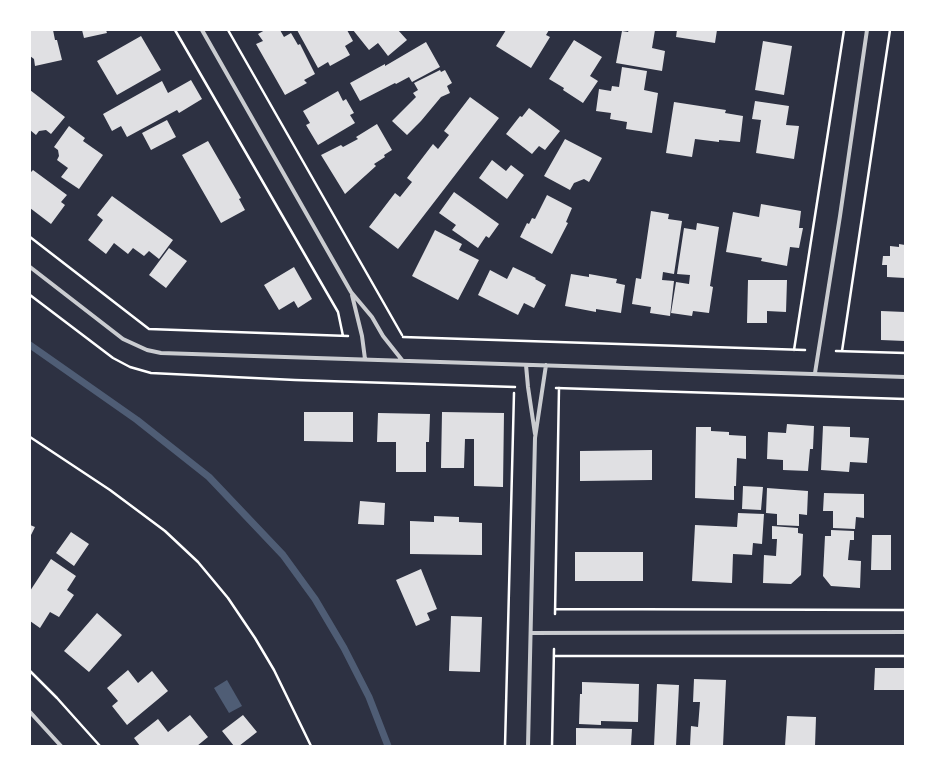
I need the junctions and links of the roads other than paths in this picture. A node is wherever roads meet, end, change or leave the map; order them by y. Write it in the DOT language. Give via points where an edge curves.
graph roads {
  1 [pos="202,30"];
  2 [pos="867,30"];
  3 [pos="30,267"];
  4 [pos="352,292"];
  5 [pos="365,359"];
  6 [pos="402,360"];
  7 [pos="526,365"];
  8 [pos="546,365"];
  9 [pos="815,373"];
  10 [pos="905,376"];
  11 [pos="536,438"];
  12 [pos="905,632"];
  13 [pos="531,633"];
  14 [pos="30,712"];
  15 [pos="61,746"];
  16 [pos="528,746"];
  1 -- 4 [label="street"];
  2 -- 9 [label="street"];
  3 -- 5 [label="street" via="113,332 147,350 176,354"];
  4 -- 5 [label="street"];
  4 -- 6 [label="street"];
  5 -- 6 [label="street"];
  6 -- 7 [label="street"];
  7 -- 8 [label="street"];
  7 -- 11 [label="street"];
  8 -- 9 [label="street"];
  8 -- 11 [label="street"];
  9 -- 10 [label="street"];
  11 -- 13 [label="street"];
  12 -- 13 [label="street"];
  13 -- 16 [label="street"];
  14 -- 15 [label="street"];
}
